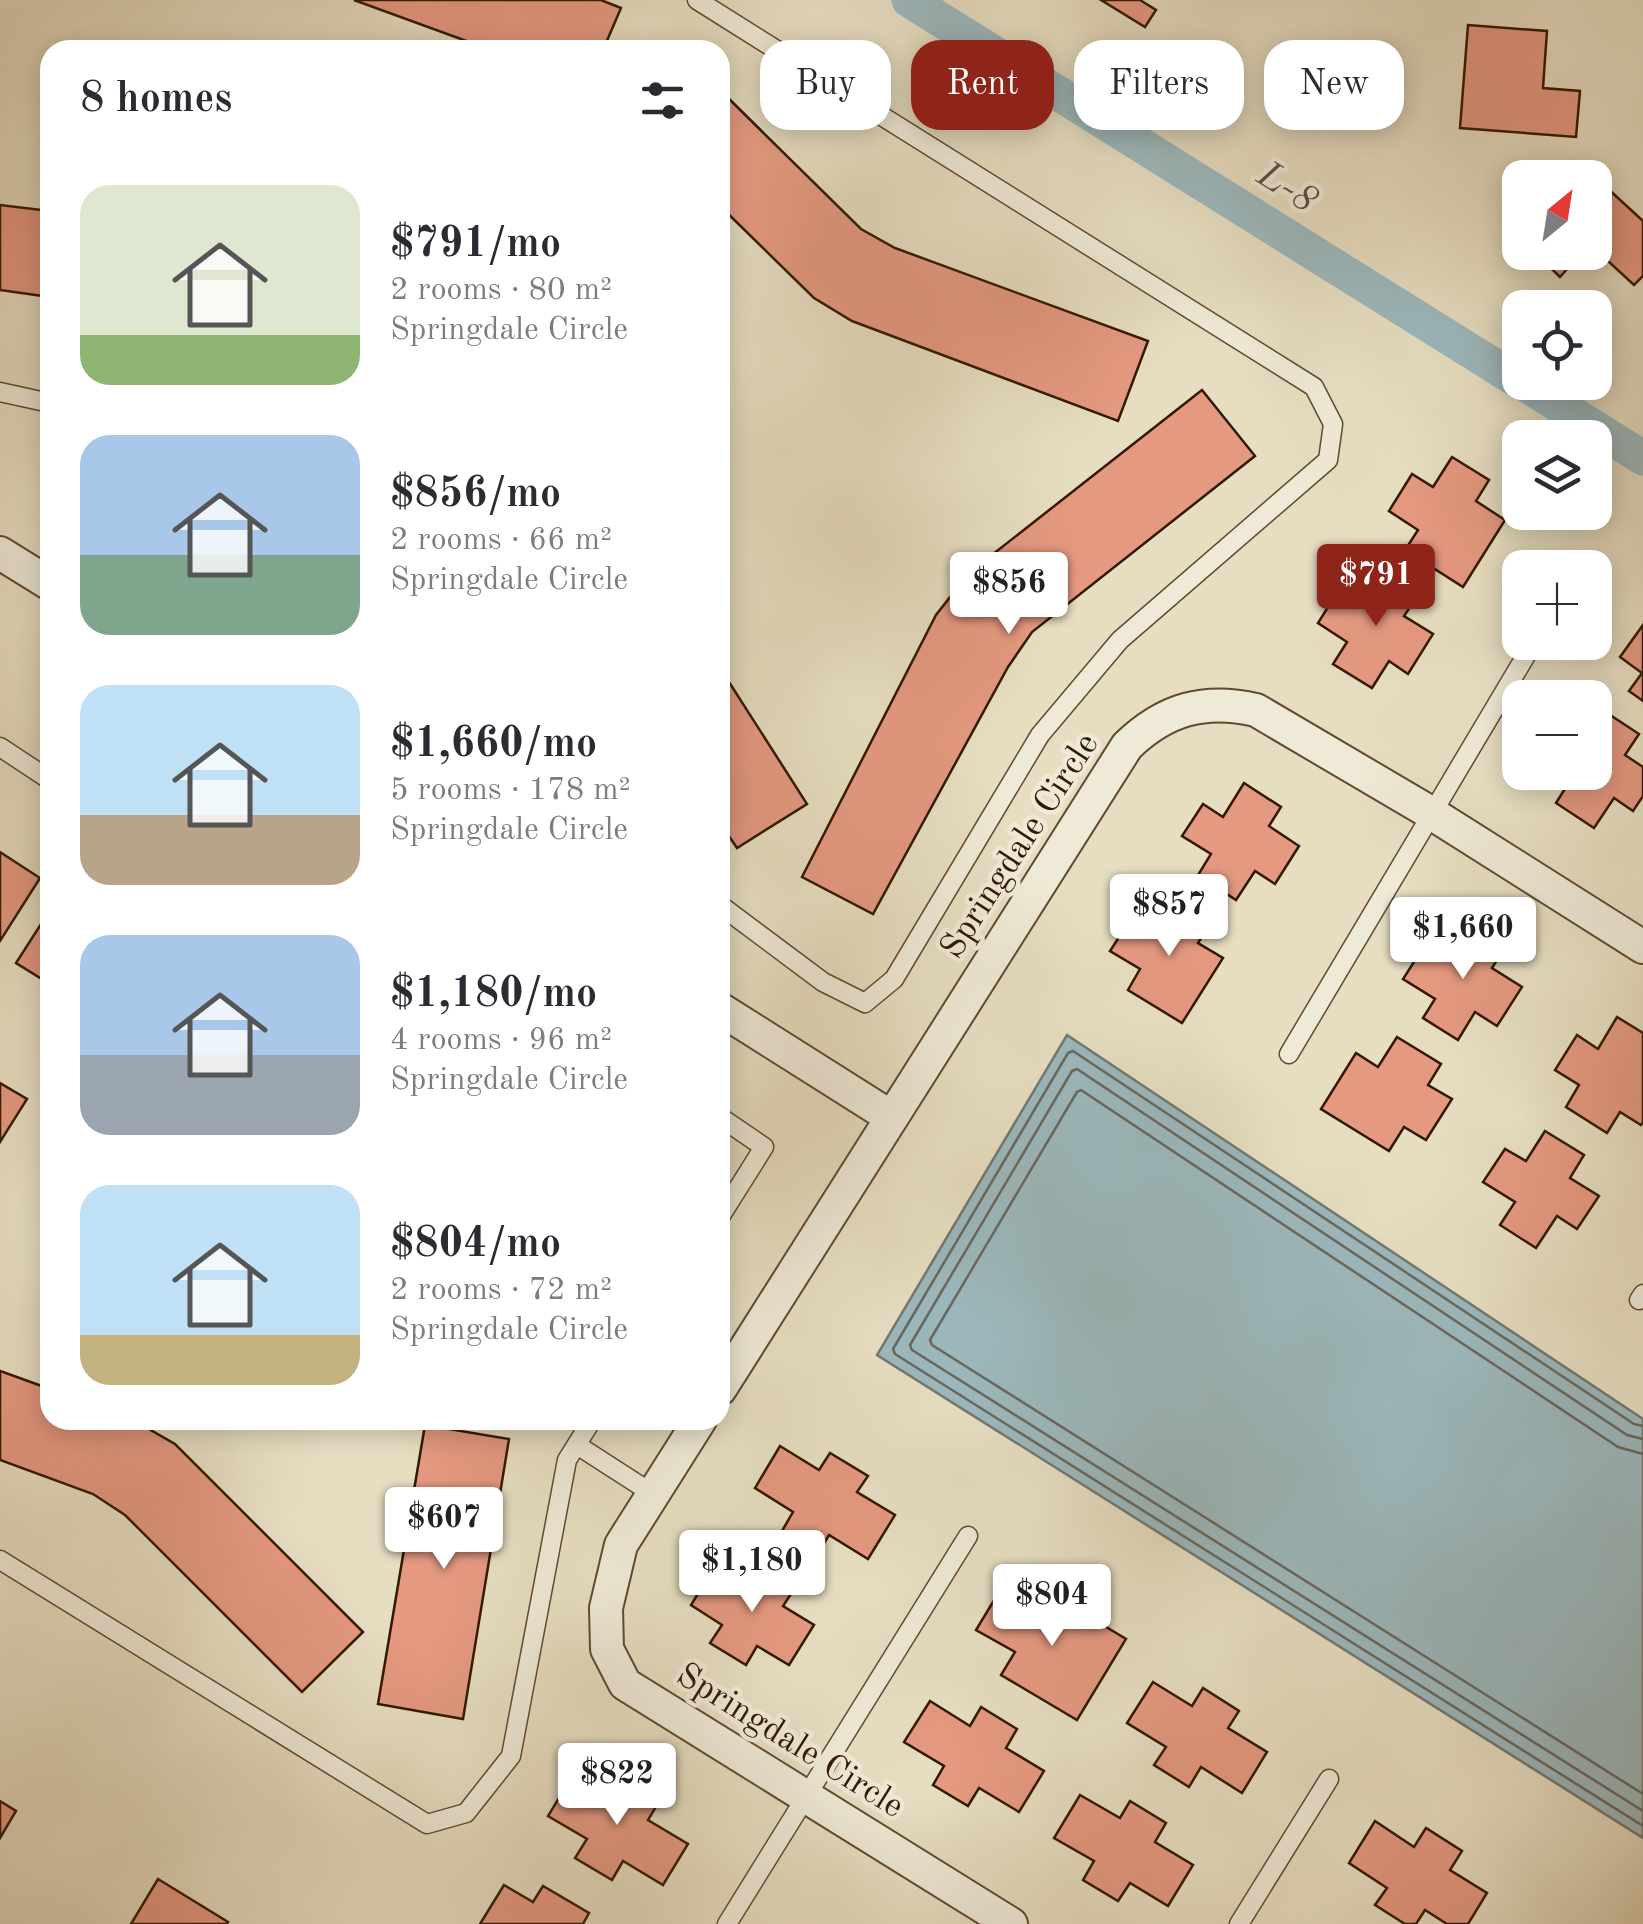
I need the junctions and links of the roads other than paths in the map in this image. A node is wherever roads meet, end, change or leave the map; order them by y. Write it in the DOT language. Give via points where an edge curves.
graph roads {
  1 [pos="696,0"];
  2 [pos="0,392"];
  3 [pos="40,401"];
  4 [pos="0,552"];
  5 [pos="40,578"];
  6 [pos="1523,660"];
  7 [pos="0,747"];
  8 [pos="40,773"];
  9 [pos="1432,813"];
  10 [pos="730,912"];
  11 [pos="1643,948"];
  12 [pos="730,1014"];
  13 [pos="1289,1054"];
  14 [pos="891,1117"];
  15 [pos="730,1124"];
  16 [pos="730,1201"];
  17 [pos="730,1372"];
  18 [pos="586,1430"];
  19 [pos="694,1430"];
  20 [pos="577,1445"];
  21 [pos="654,1494"];
  22 [pos="968,1536"];
  23 [pos="0,1560"];
  24 [pos="1328,1780"];
  25 [pos="809,1796"];
  26 [pos="727,1924"];
  27 [pos="1011,1924"];
  28 [pos="1239,1924"];
  1 -- 10 [label="lane" via="1314,387 1333,424 1328,460 1120,640 1040,736 894,979 865,1003 823,982"];
  2 -- 3 [label="lane"];
  4 -- 5 [label="street"];
  6 -- 9 [label="lane"];
  7 -- 8 [label="lane"];
  9 -- 11 [label="street, Springdale Circle"];
  9 -- 13 [label="lane"];
  9 -- 14 [label="street, Springdale Circle" via="1256,710 1230,704 1170,714 1127,746"];
  12 -- 14 [label="street"];
  14 -- 17 [label="street, Springdale Circle"];
  15 -- 16 [label="lane" via="764,1146"];
  18 -- 20 [label="lane"];
  19 -- 21 [label="street, Springdale Circle"];
  20 -- 21 [label="lane"];
  20 -- 23 [label="lane" via="567,1460 512,1756 466,1813 427,1824"];
  21 -- 25 [label="street, Springdale Circle" via="621,1545 606,1608 606,1649 625,1684"];
  22 -- 25 [label="lane"];
  24 -- 28 [label="lane"];
  25 -- 26 [label="lane"];
  25 -- 27 [label="street, Springdale Circle"];
}
